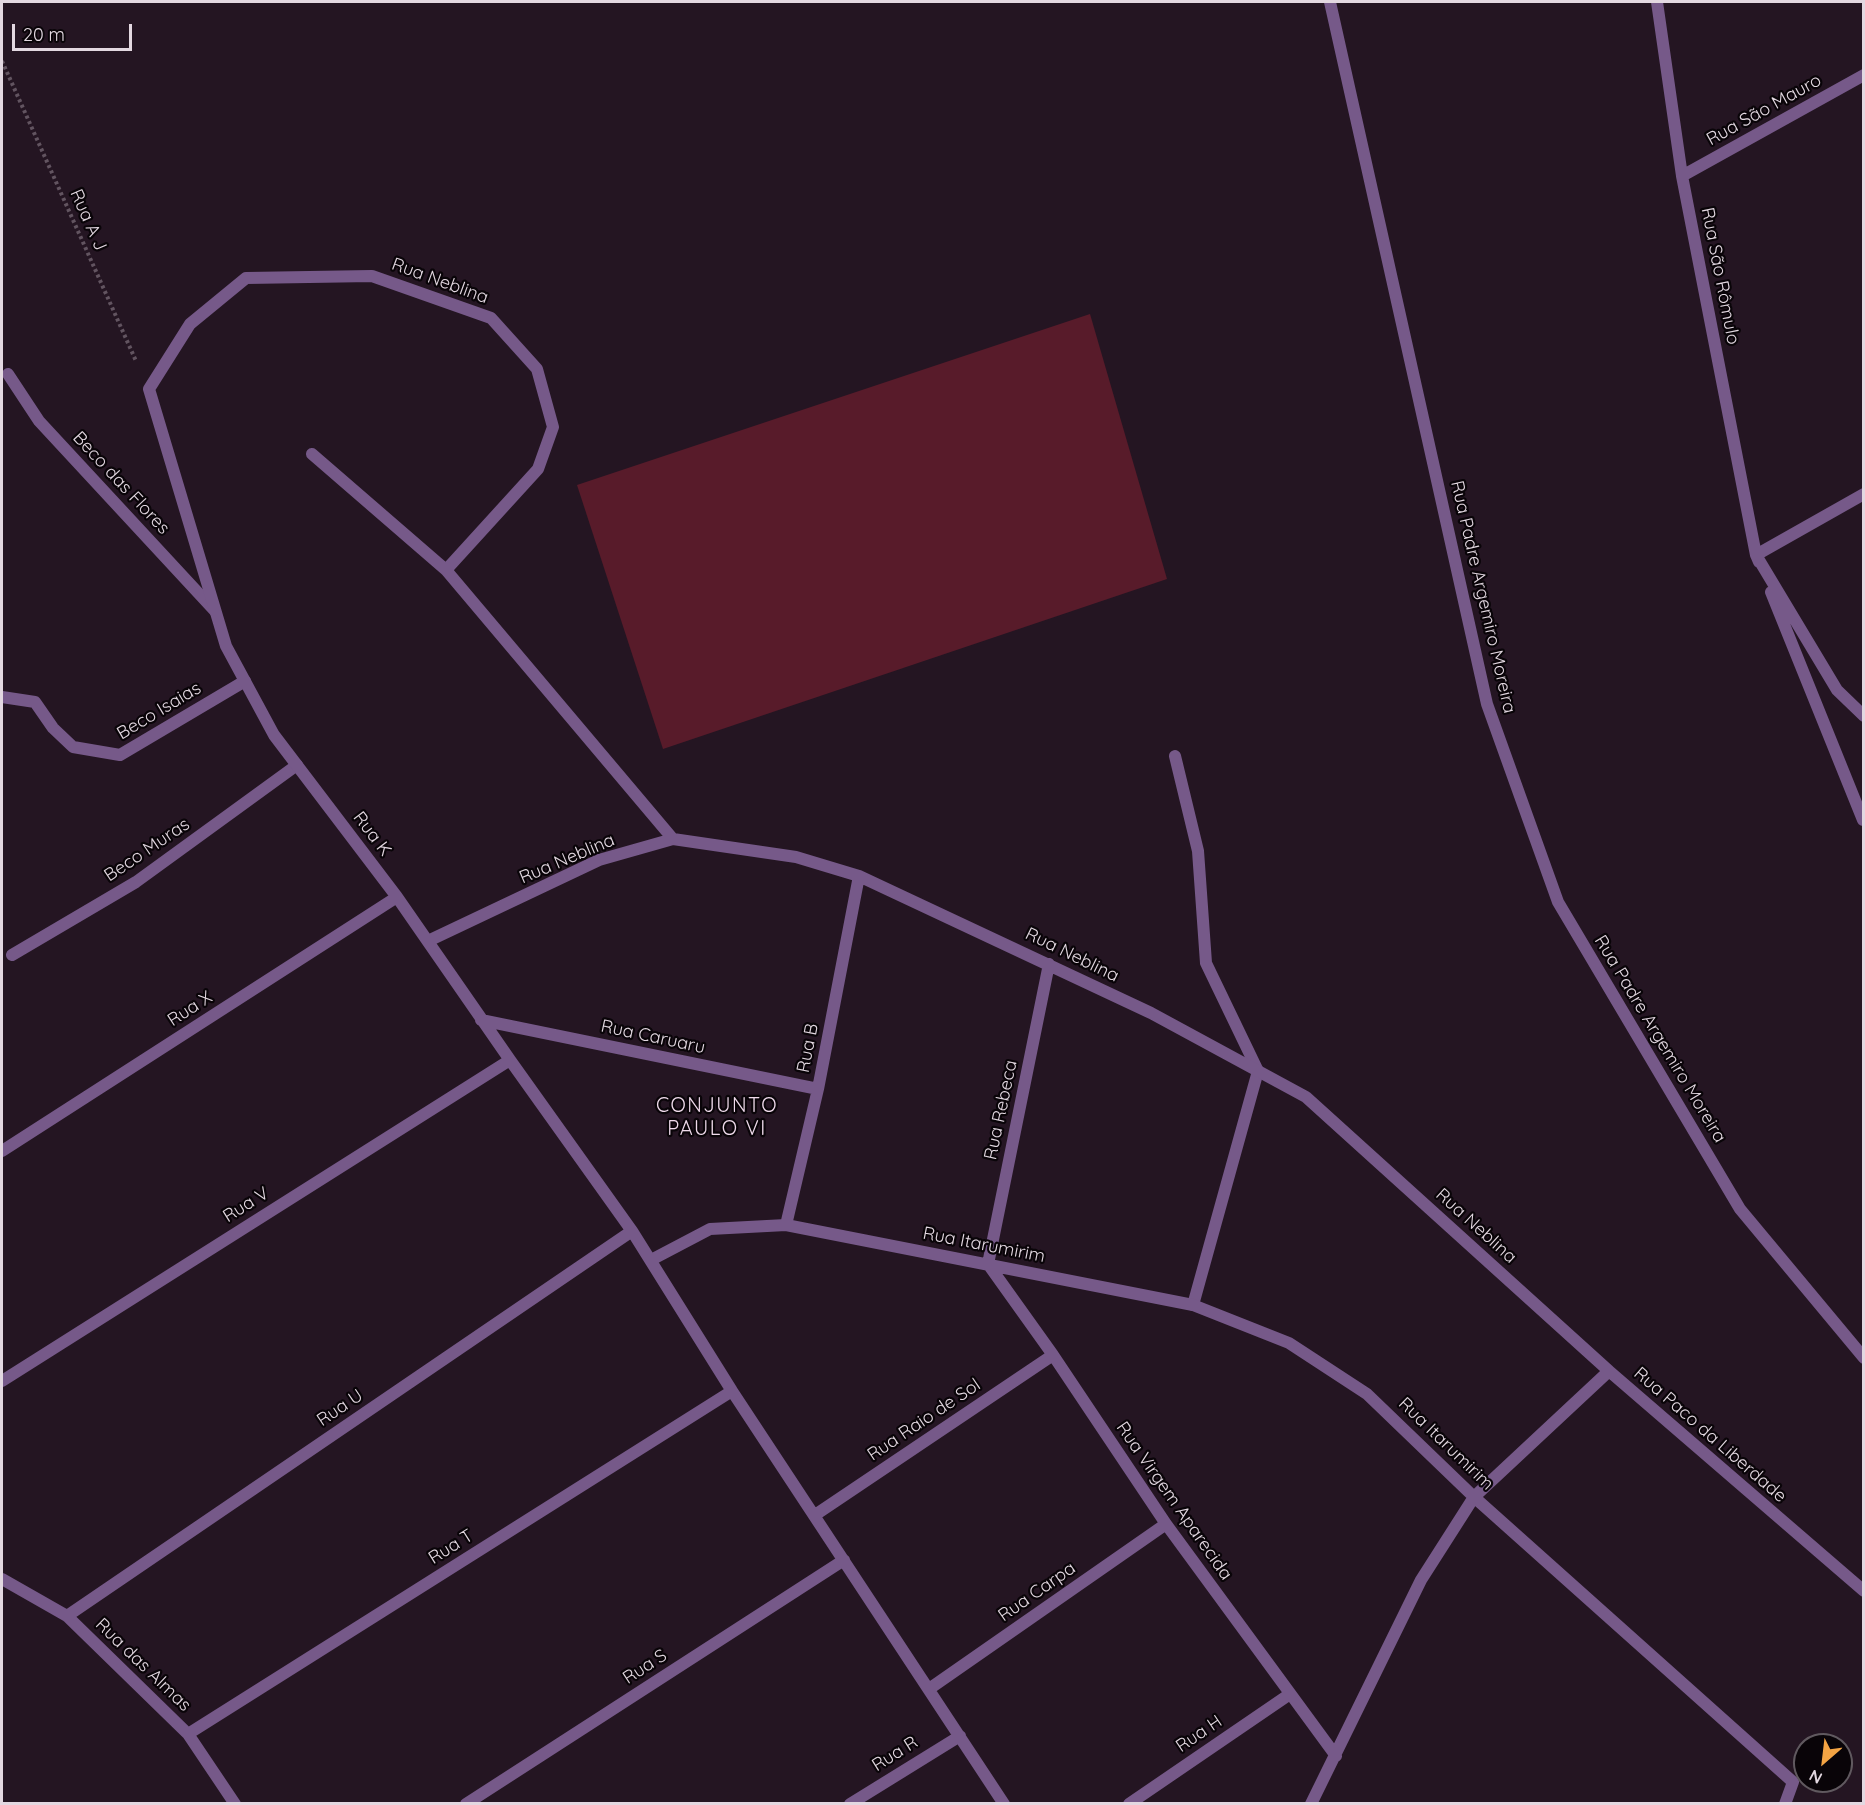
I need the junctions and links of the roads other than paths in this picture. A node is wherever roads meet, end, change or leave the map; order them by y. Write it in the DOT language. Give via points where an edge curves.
graph roads {
  1 [pos="1330,2"];
  2 [pos="1657,2"];
  3 [pos="1863,75"];
  4 [pos="1682,176"];
  5 [pos="246,278"];
  6 [pos="8,374"];
  7 [pos="312,454"];
  8 [pos="1863,494"];
  9 [pos="1756,555"];
  10 [pos="446,570"];
  11 [pos="215,611"];
  12 [pos="245,681"];
  13 [pos="2,697"];
  14 [pos="1863,716"];
  15 [pos="1175,756"];
  16 [pos="297,765"];
  17 [pos="1863,820"];
  18 [pos="673,839"];
  19 [pos="859,876"];
  20 [pos="397,897"];
  21 [pos="428,941"];
  22 [pos="12,955"];
  23 [pos="1049,964"];
  24 [pos="481,1020"];
  25 [pos="510,1060"];
  26 [pos="1258,1071"];
  27 [pos="818,1089"];
  28 [pos="2,1151"];
  29 [pos="786,1226"];
  30 [pos="632,1231"];
  31 [pos="651,1260"];
  32 [pos="988,1263"];
  33 [pos="1193,1305"];
  34 [pos="1053,1354"];
  35 [pos="1863,1358"];
  36 [pos="1610,1371"];
  37 [pos="2,1381"];
  38 [pos="732,1391"];
  39 [pos="1474,1497"];
  40 [pos="815,1515"];
  41 [pos="1166,1524"];
  42 [pos="844,1560"];
  43 [pos="2,1579"];
  44 [pos="1863,1591"];
  45 [pos="67,1616"];
  46 [pos="928,1689"];
  47 [pos="1290,1694"];
  48 [pos="188,1734"];
  49 [pos="960,1736"];
  50 [pos="1336,1756"];
  51 [pos="235,1803"];
  52 [pos="466,1803"];
  53 [pos="850,1803"];
  54 [pos="1004,1803"];
  55 [pos="1129,1803"];
  56 [pos="1311,1803"];
  57 [pos="1785,1803"];
  1 -- 35 [label="street, Rua Padre Argemiro Moreira" via="1487,704 1558,902 1740,1209"];
  2 -- 4 [label="street, Rua São Rômulo"];
  3 -- 4 [label="street, Rua São Mauro"];
  4 -- 9 [label="street, Rua São Rômulo"];
  5 -- 10 [label="street, Rua Neblina" via="372,276 492,318 537,369 553,427 538,469"];
  5 -- 11 [label="street, Rua K" via="190,324 149,389"];
  6 -- 11 [label="street, Beco das Flores" via="39,421"];
  7 -- 10 [label="street"];
  8 -- 9 [label="street"];
  9 -- 14 [label="street, Rua São Rômulo" via="1837,690"];
  9 -- 17 [label="street, Rua São Rômulo"];
  10 -- 18 [label="street"];
  11 -- 12 [label="street, Rua K" via="226,646"];
  12 -- 13 [label="street, Beco Isaias" via="120,755 73,747 53,728 35,702"];
  12 -- 16 [label="street, Rua K" via="274,735"];
  15 -- 26 [label="street" via="1198,851 1206,963"];
  16 -- 20 [label="street, Rua K"];
  16 -- 22 [label="street, Beco Muras" via="136,882"];
  18 -- 19 [label="street, Rua Neblina" via="796,857"];
  18 -- 21 [label="street, Rua Neblina" via="600,861"];
  19 -- 23 [label="street, Rua Neblina"];
  19 -- 27 [label="street, Rua B"];
  20 -- 21 [label="street, Rua K"];
  20 -- 28 [label="street, Rua X"];
  21 -- 24 [label="street, Rua K"];
  23 -- 26 [label="street, Rua Neblina" via="1151,1012"];
  23 -- 32 [label="street, Rua Rebeca"];
  24 -- 25 [label="street, Rua K"];
  24 -- 27 [label="street, Rua Caruaru"];
  25 -- 30 [label="street, Rua K"];
  25 -- 37 [label="street, Rua V"];
  26 -- 33 [label="street"];
  26 -- 36 [label="street, Rua Neblina" via="1306,1097"];
  27 -- 29 [label="street, Rua B"];
  29 -- 31 [label="street, Rua Itarumirim" via="710,1228"];
  29 -- 32 [label="street, Rua Itarumirim"];
  30 -- 31 [label="street, Rua K"];
  30 -- 45 [label="street, Rua U"];
  31 -- 38 [label="street"];
  32 -- 33 [label="street, Rua Itarumirim"];
  32 -- 34 [label="street, Rua Virgem Aparecida"];
  33 -- 39 [label="street, Rua Itarumirim" via="1289,1342 1367,1394"];
  34 -- 40 [label="street, Rua Raio de Sol"];
  34 -- 41 [label="street, Rua Virgem Aparecida"];
  36 -- 39 [label="street, Rua Paco da Liberdade"];
  36 -- 44 [label="street, Rua Paco da Liberdade"];
  38 -- 40 [label="street"];
  38 -- 48 [label="street, Rua T"];
  39 -- 50 [label="street, Rua Paco da Liberdade" via="1421,1580"];
  39 -- 57 [label="street, Rua Itarumirim" via="1793,1782"];
  40 -- 42 [label="street"];
  41 -- 46 [label="street, Rua Carpa"];
  41 -- 47 [label="street, Rua Virgem Aparecida"];
  42 -- 46 [label="street"];
  42 -- 52 [label="street, Rua S"];
  43 -- 45 [label="street, Rua das Almas"];
  45 -- 48 [label="street, Rua das Almas"];
  46 -- 49 [label="street"];
  47 -- 50 [label="street, Rua Virgem Aparecida"];
  47 -- 55 [label="street, Rua H"];
  48 -- 51 [label="street, Rua das Almas"];
  49 -- 53 [label="street, Rua R"];
  49 -- 54 [label="street"];
  50 -- 56 [label="street, Rua Paco da Liberdade"];
}
